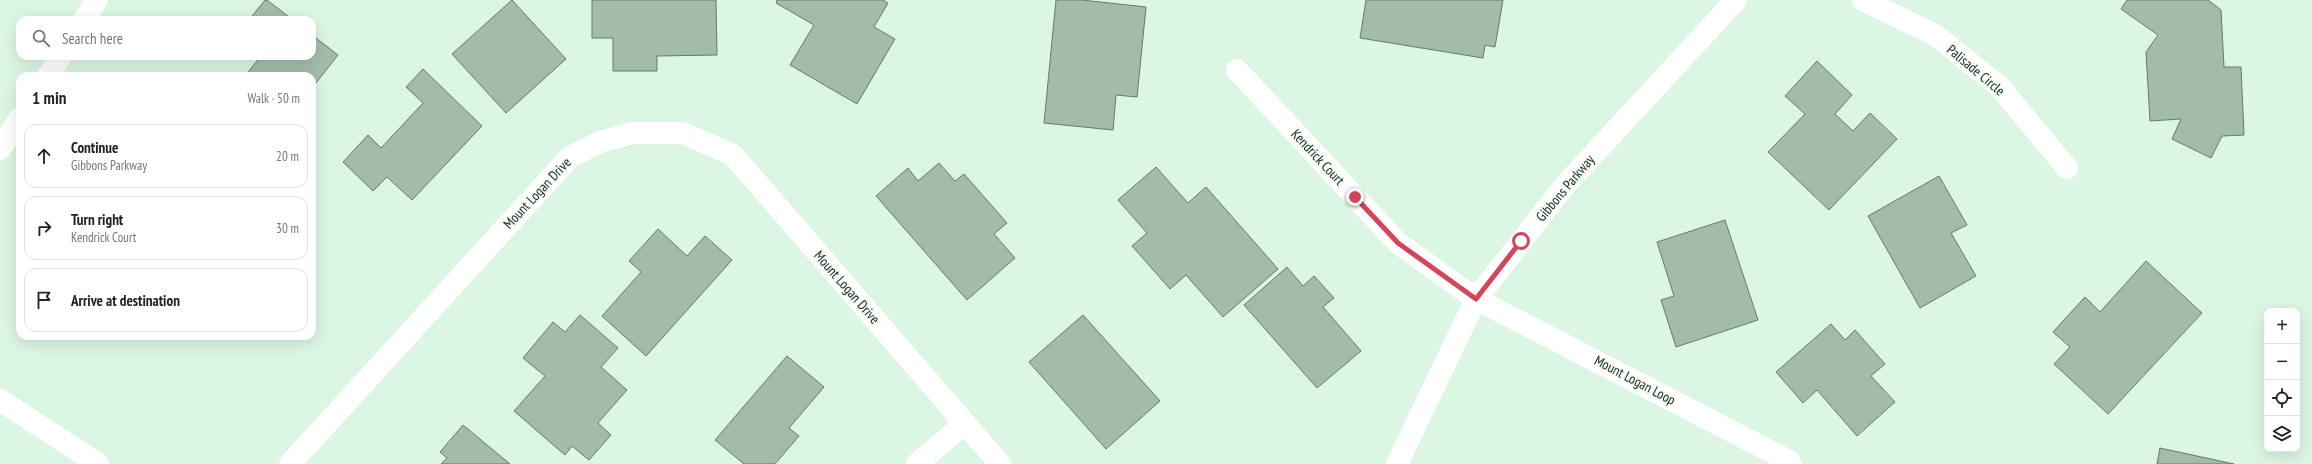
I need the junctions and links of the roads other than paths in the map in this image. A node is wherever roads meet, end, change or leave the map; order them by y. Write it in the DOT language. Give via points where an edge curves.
graph roads {
  1 [pos="98,0"];
  2 [pos="1736,0"];
  3 [pos="1863,0"];
  4 [pos="87,16"];
  5 [pos="58,60"];
  6 [pos="1237,70"];
  7 [pos="51,72"];
  8 [pos="16,124"];
  9 [pos="0,149"];
  10 [pos="2067,168"];
  11 [pos="1476,299"];
  12 [pos="0,400"];
  13 [pos="964,424"];
  14 [pos="98,464"];
  15 [pos="290,464"];
  16 [pos="917,464"];
  17 [pos="1000,464"];
  18 [pos="1397,464"];
  19 [pos="1791,464"];
  1 -- 4 [label="street"];
  2 -- 11 [label="street, Gibbons Parkway" via="1566,184"];
  3 -- 10 [label="street, Palisade Circle" via="1935,35 1999,86"];
  5 -- 7 [label="street"];
  6 -- 11 [label="street, Kendrick Court" via="1398,243"];
  8 -- 9 [label="street"];
  11 -- 18 [label="street, Gibbons Parkway"];
  11 -- 19 [label="street, Mount Logan Loop"];
  12 -- 14 [label="street"];
  13 -- 15 [label="street, Mount Logan Drive" via="733,155 683,133 633,132 600,142 570,157"];
  13 -- 16 [label="street"];
  13 -- 17 [label="street, Mount Logan Drive"];
}
